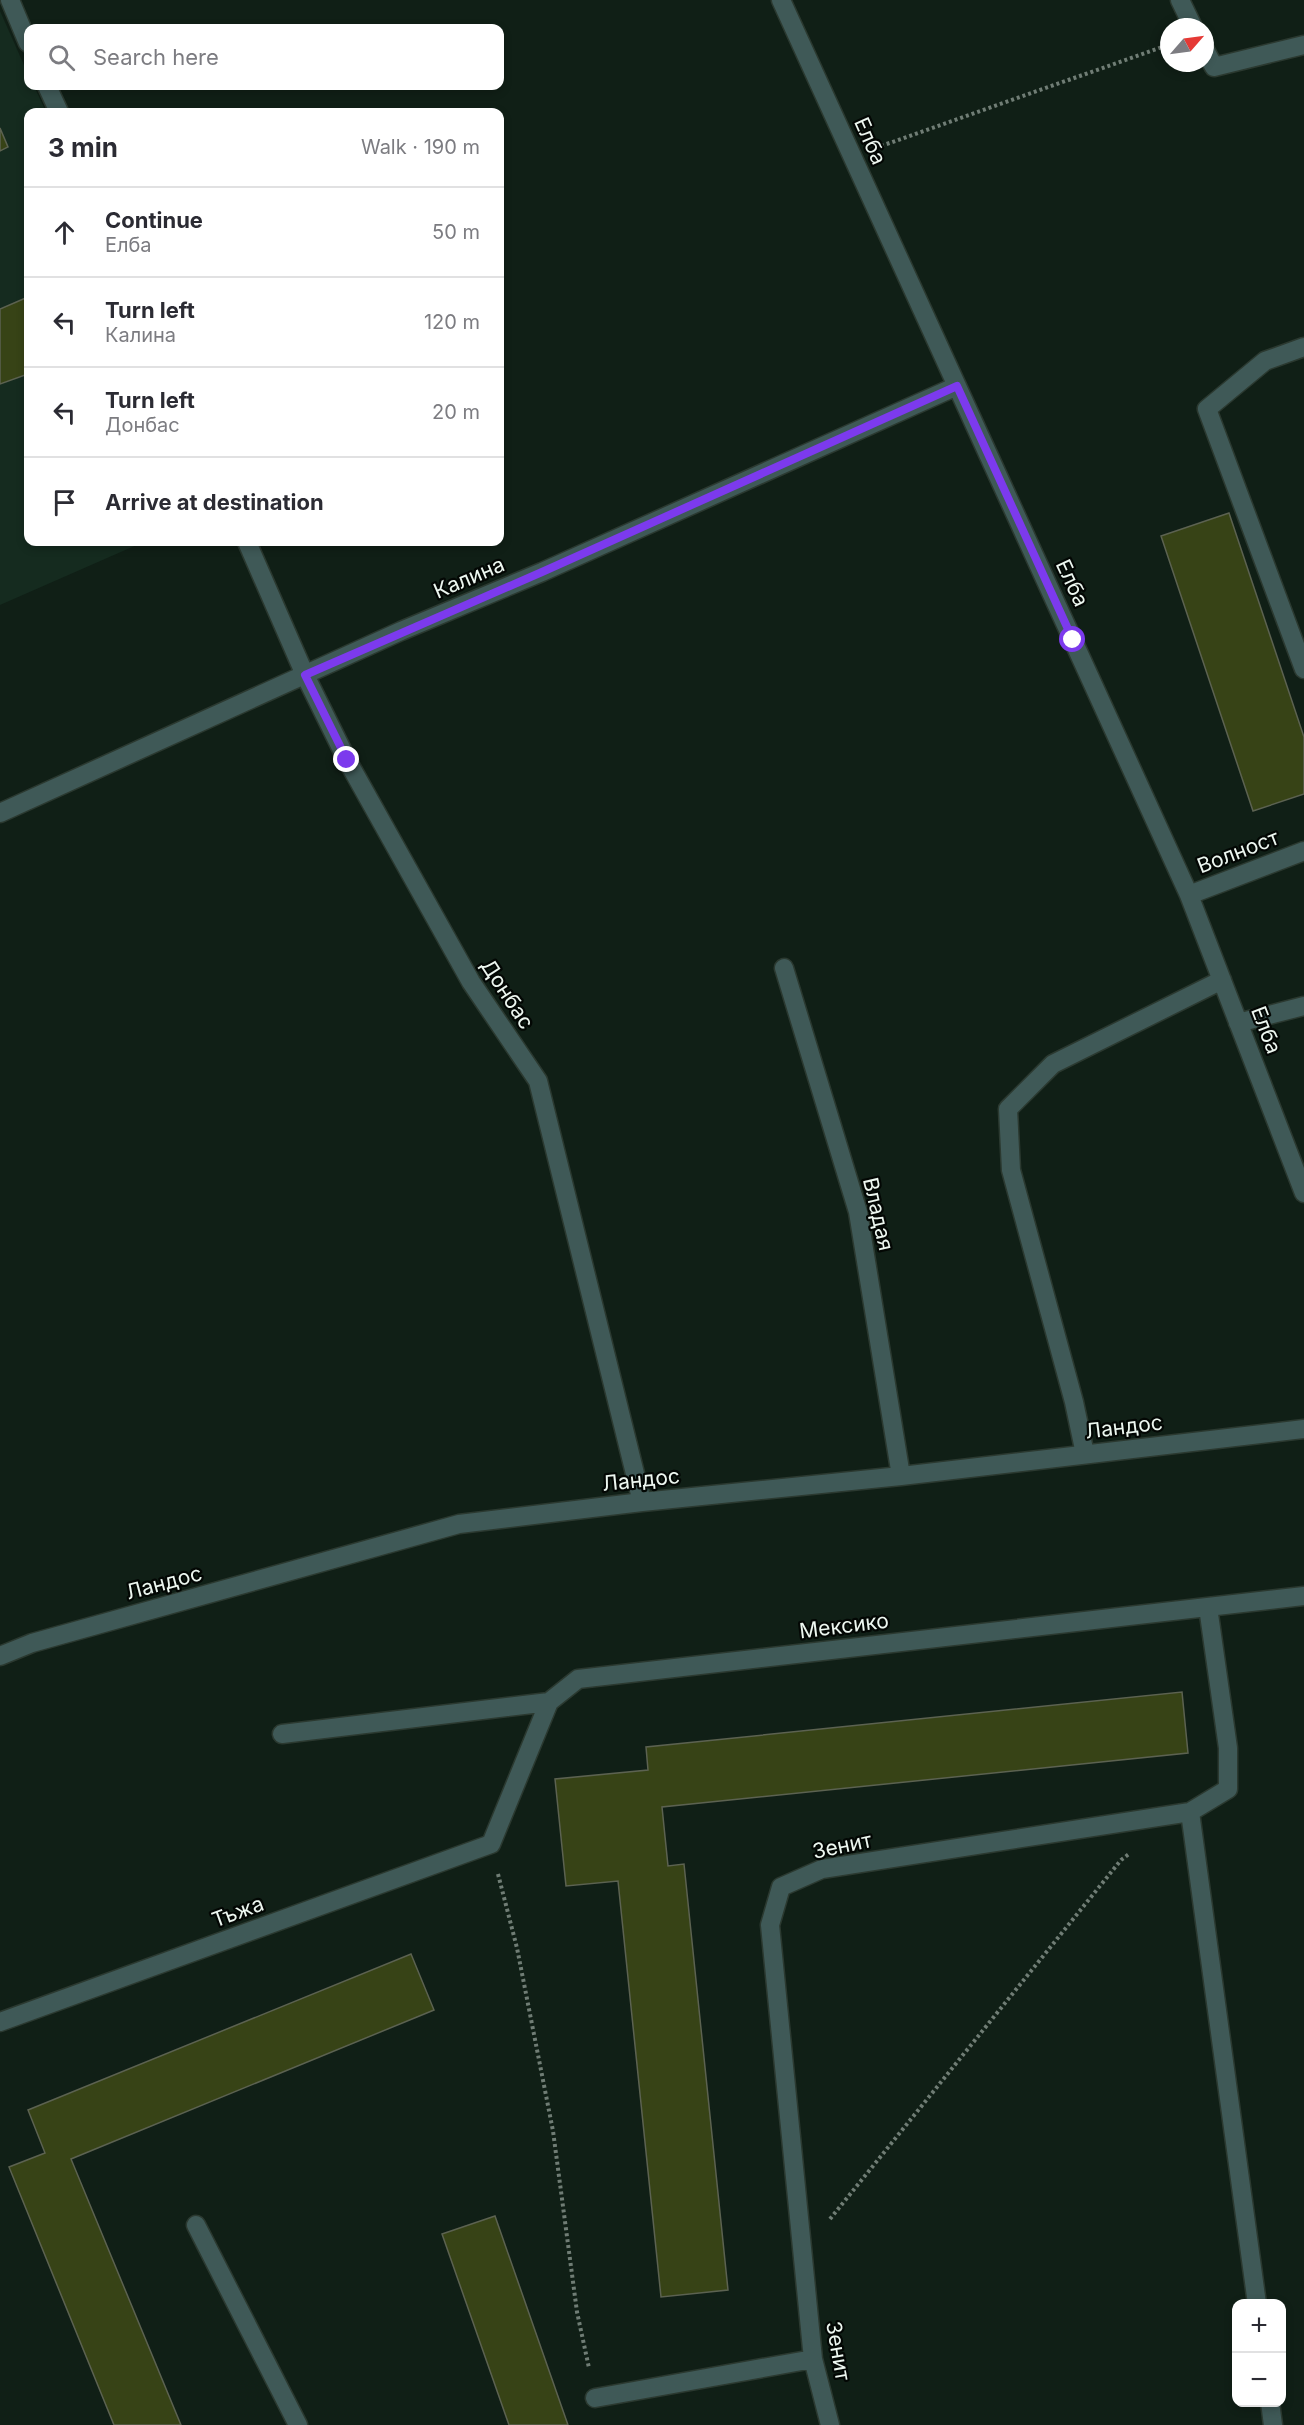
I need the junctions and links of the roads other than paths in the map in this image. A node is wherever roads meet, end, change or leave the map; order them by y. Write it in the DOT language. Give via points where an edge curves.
graph roads {
  1 [pos="10,0"];
  2 [pos="781,0"];
  3 [pos="1180,0"];
  4 [pos="1189,18"];
  5 [pos="24,33"];
  6 [pos="1304,45"];
  7 [pos="1214,68"];
  8 [pos="49,90"];
  9 [pos="57,108"];
  10 [pos="1304,347"];
  11 [pos="957,386"];
  12 [pos="249,546"];
  13 [pos="1304,669"];
  14 [pos="305,675"];
  15 [pos="0,813"];
  16 [pos="1304,851"];
  17 [pos="1189,895"];
  18 [pos="784,968"];
  19 [pos="1222,980"];
  20 [pos="1304,1006"];
  21 [pos="1239,1023"];
  22 [pos="1304,1192"];
  23 [pos="1304,1429"];
  24 [pos="1084,1455"];
  25 [pos="902,1476"];
  26 [pos="642,1502"];
  27 [pos="1304,1596"];
  28 [pos="1208,1607"];
  29 [pos="0,1656"];
  30 [pos="549,1702"];
  31 [pos="282,1734"];
  32 [pos="1190,1812"];
  33 [pos="490,1844"];
  34 [pos="0,2022"];
  35 [pos="196,2225"];
  36 [pos="1256,2299"];
  37 [pos="813,2359"];
  38 [pos="596,2398"];
  39 [pos="1271,2407"];
  40 [pos="298,2425"];
  41 [pos="830,2425"];
  42 [pos="1273,2425"];
  1 -- 5 [label="street"];
  2 -- 11 [label="street, Елба"];
  3 -- 4 [label="street"];
  6 -- 7 [label="street"];
  8 -- 9 [label="street"];
  10 -- 13 [label="street" via="1265,361 1206,409"];
  11 -- 14 [label="street, Калина"];
  11 -- 17 [label="street, Елба"];
  12 -- 14 [label="street, Донбас"];
  14 -- 15 [label="street, Калина"];
  14 -- 26 [label="street, Донбас" via="347,760 471,982 538,1081"];
  16 -- 17 [label="street, Волност"];
  17 -- 19 [label="street, Елба"];
  18 -- 25 [label="street, Владая" via="858,1212"];
  19 -- 21 [label="street, Елба"];
  19 -- 24 [label="street" via="1053,1064 1008,1109 1011,1170 1074,1402"];
  20 -- 21 [label="street"];
  21 -- 22 [label="street, Елба"];
  23 -- 24 [label="street, Ландос"];
  24 -- 25 [label="street, Ландос"];
  25 -- 26 [label="street, Ландос"];
  26 -- 29 [label="street, Ландос" via="459,1524 32,1643"];
  27 -- 28 [label="street, Мексико"];
  28 -- 30 [label="street, Мексико" via="578,1679"];
  28 -- 32 [label="street, Зенит" via="1228,1748 1228,1788"];
  30 -- 31 [label="street"];
  30 -- 33 [label="street, Мексико"];
  32 -- 36 [label="street"];
  32 -- 37 [label="street, Зенит" via="822,1869 781,1887 770,1925"];
  33 -- 34 [label="street, Тъжа"];
  35 -- 40 [label="street"];
  37 -- 38 [label="street"];
  37 -- 41 [label="street, Зенит"];
  39 -- 42 [label="street"];
}
